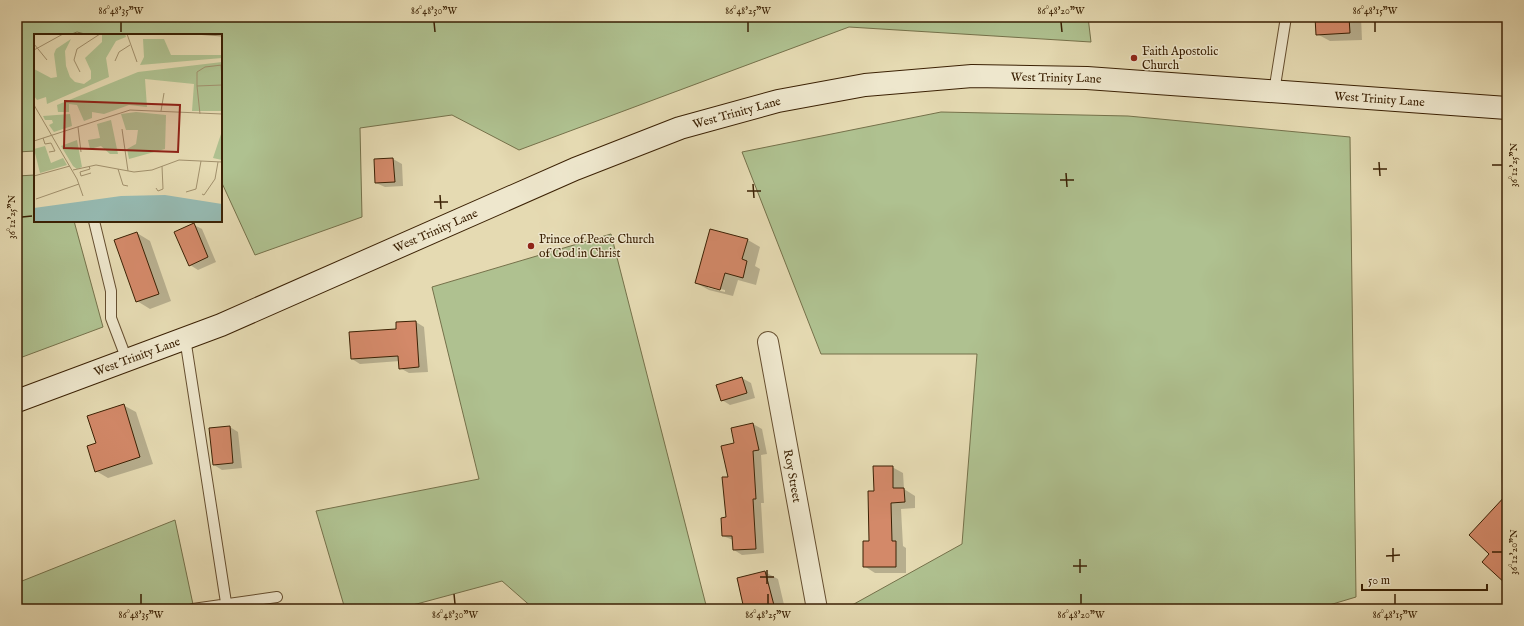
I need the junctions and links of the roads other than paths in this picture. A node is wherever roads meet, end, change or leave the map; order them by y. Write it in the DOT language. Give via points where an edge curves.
graph roads {
  1 [pos="1286,17"];
  2 [pos="1274,92"];
  3 [pos="1507,108"];
  4 [pos="94,222"];
  5 [pos="185,338"];
  6 [pos="768,342"];
  7 [pos="127,360"];
  8 [pos="17,400"];
  9 [pos="277,597"];
  10 [pos="227,606"];
  11 [pos="193,609"];
  12 [pos="817,609"];
  1 -- 2 [label="lane"];
  2 -- 3 [label="main road, West Trinity Lane"];
  2 -- 5 [label="main road, West Trinity Lane" via="1087,78 972,76 865,85 778,101 680,128 575,169"];
  4 -- 7 [label="lane" via="111,292 112,318"];
  5 -- 7 [label="main road, West Trinity Lane"];
  5 -- 10 [label="lane"];
  6 -- 12 [label="street, Roy Street"];
  7 -- 8 [label="main road, West Trinity Lane"];
  9 -- 10 [label="lane"];
  10 -- 11 [label="lane"];
}
